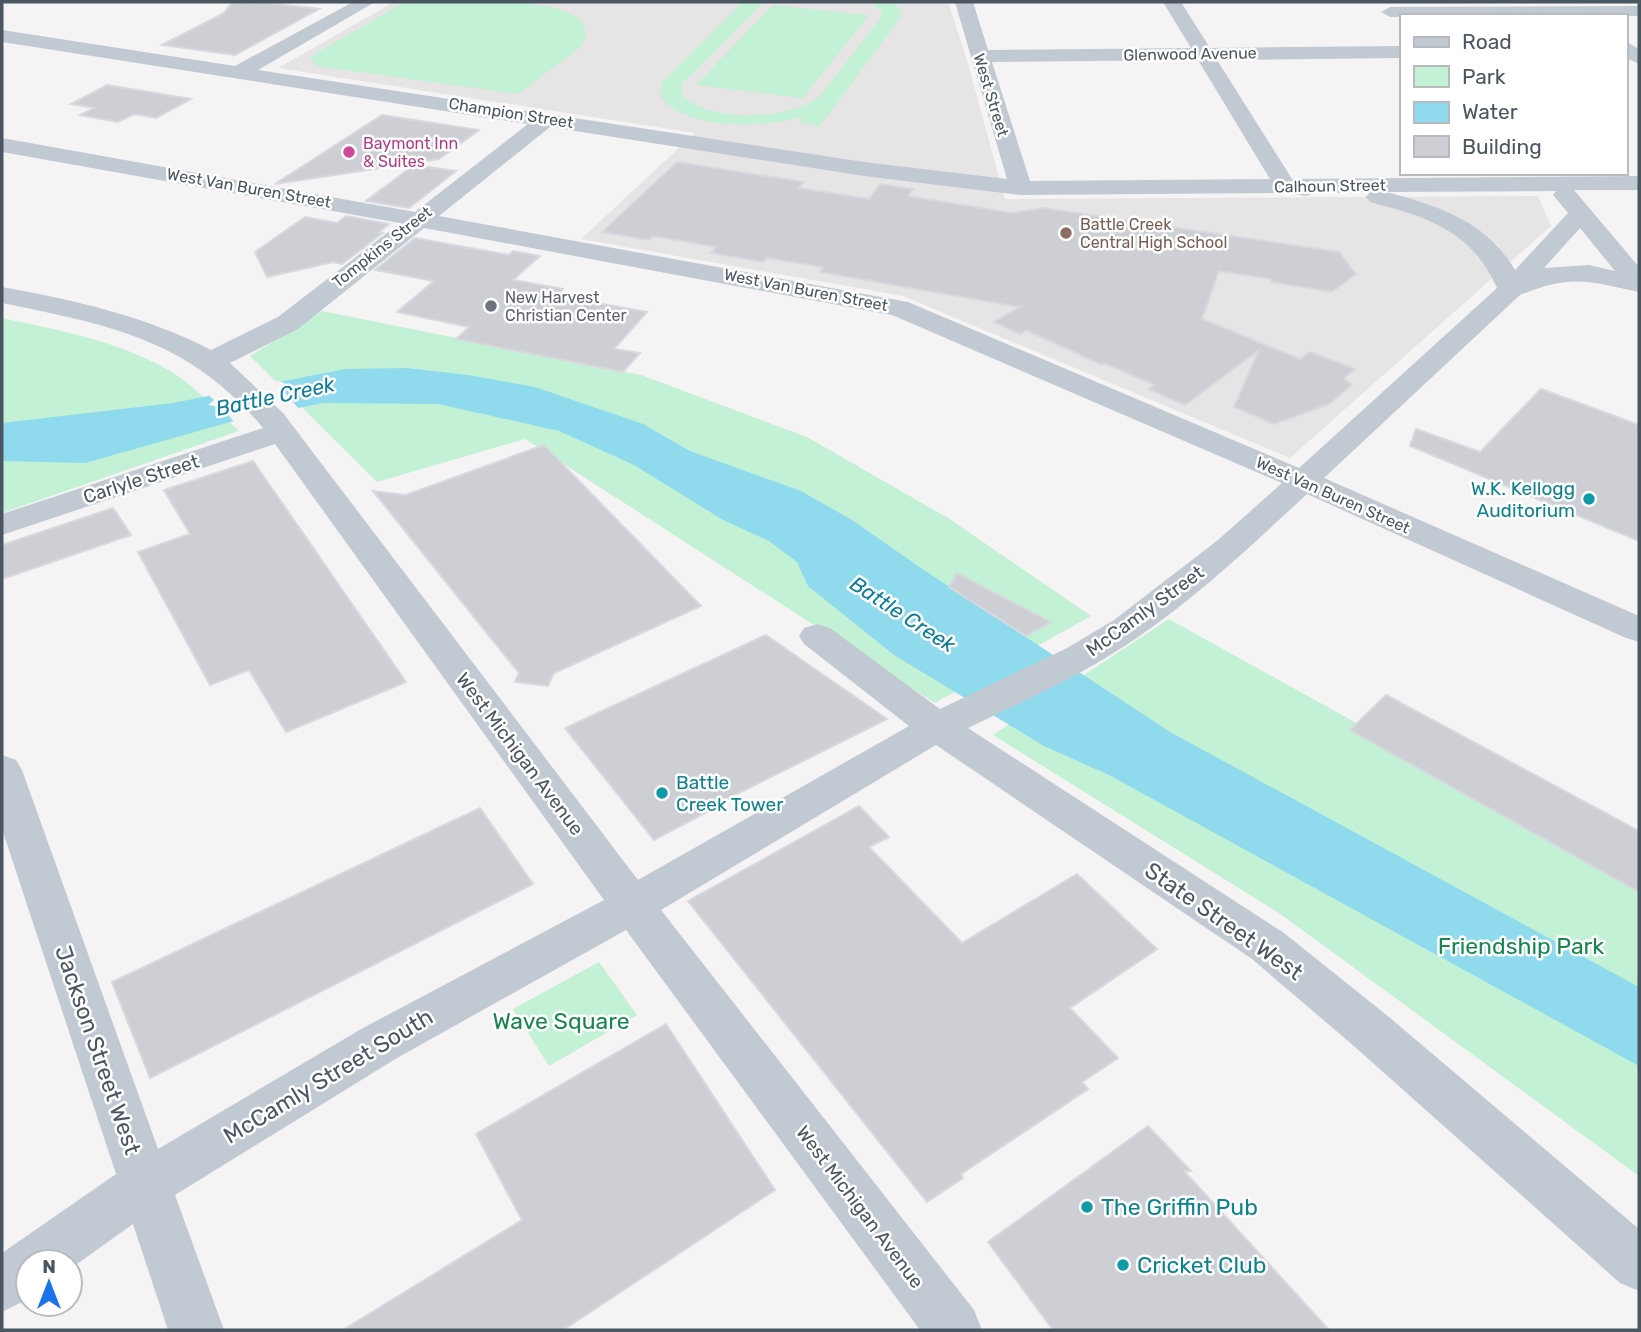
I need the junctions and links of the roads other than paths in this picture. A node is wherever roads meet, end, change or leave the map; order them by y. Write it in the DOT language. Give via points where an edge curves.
graph roads {
  1 [pos="366,2"];
  2 [pos="964,2"];
  3 [pos="1172,2"];
  4 [pos="1571,10"];
  5 [pos="1639,11"];
  6 [pos="1391,13"];
  7 [pos="2,36"];
  8 [pos="1400,52"];
  9 [pos="1202,53"];
  10 [pos="979,56"];
  11 [pos="239,72"];
  12 [pos="547,118"];
  13 [pos="2,145"];
  14 [pos="1550,179"];
  15 [pos="1639,183"];
  16 [pos="1286,187"];
  17 [pos="1021,188"];
  18 [pos="1581,213"];
  19 [pos="417,219"];
  20 [pos="1635,278"];
  21 [pos="1511,289"];
  22 [pos="2,295"];
  23 [pos="217,367"];
  24 [pos="276,426"];
  25 [pos="1301,480"];
  26 [pos="2,525"];
  27 [pos="1639,630"];
  28 [pos="817,636"];
  29 [pos="950,721"];
  30 [pos="2,770"];
  31 [pos="632,905"];
  32 [pos="144,1185"];
  33 [pos="55,1248"];
  34 [pos="1639,1264"];
  35 [pos="195,1330"];
  36 [pos="954,1330"];
  1 -- 11 [label="street"];
  2 -- 10 [label="street, West Street"];
  3 -- 9 [label="street"];
  4 -- 5 [label="street"];
  4 -- 6 [label="street"];
  7 -- 11 [label="street, Champion Street"];
  8 -- 9 [label="street, Glenwood Avenue"];
  9 -- 10 [label="street, Glenwood Avenue"];
  9 -- 16 [label="street"];
  10 -- 17 [label="street, West Street"];
  11 -- 12 [label="street, Champion Street"];
  12 -- 17 [label="street, Champion Street" via="878,171"];
  12 -- 19 [label="street, Tompkins Street"];
  13 -- 19 [label="street, West Van Buren Street"];
  14 -- 15 [label="street, Calhoun Street"];
  14 -- 16 [label="street, Calhoun Street"];
  14 -- 18 [label="street"];
  16 -- 17 [label="street, Calhoun Street"];
  16 -- 21 [label="street" via="1371,195 1443,217 1475,234 1489,248"];
  18 -- 20 [label="street"];
  18 -- 21 [label="street, McCamly Street"];
  19 -- 23 [label="street, Tompkins Street" via="288,323"];
  19 -- 25 [label="street, West Van Buren Street" via="899,308"];
  20 -- 21 [label="street" via="1547,275"];
  21 -- 25 [label="street, McCamly Street"];
  22 -- 23 [label="street, West Michigan Avenue" via="113,320 174,342"];
  23 -- 24 [label="street, West Michigan Avenue"];
  24 -- 26 [label="street, Carlyle Street"];
  24 -- 31 [label="street, West Michigan Avenue"];
  25 -- 27 [label="street, West Van Buren Street"];
  25 -- 29 [label="street, McCamly Street" via="1230,547 1127,628 1080,657"];
  28 -- 29 [label="street, State Street West"];
  29 -- 31 [label="street, McCamly Street"];
  29 -- 34 [label="street, State Street West" via="1268,946"];
  30 -- 32 [label="street, Jackson Street West"];
  31 -- 32 [label="street, McCamly Street South" via="380,1043"];
  31 -- 36 [label="street, West Michigan Avenue"];
  32 -- 33 [label="street, McCamly Street South"];
  32 -- 35 [label="street, Jackson Street West"];
}
